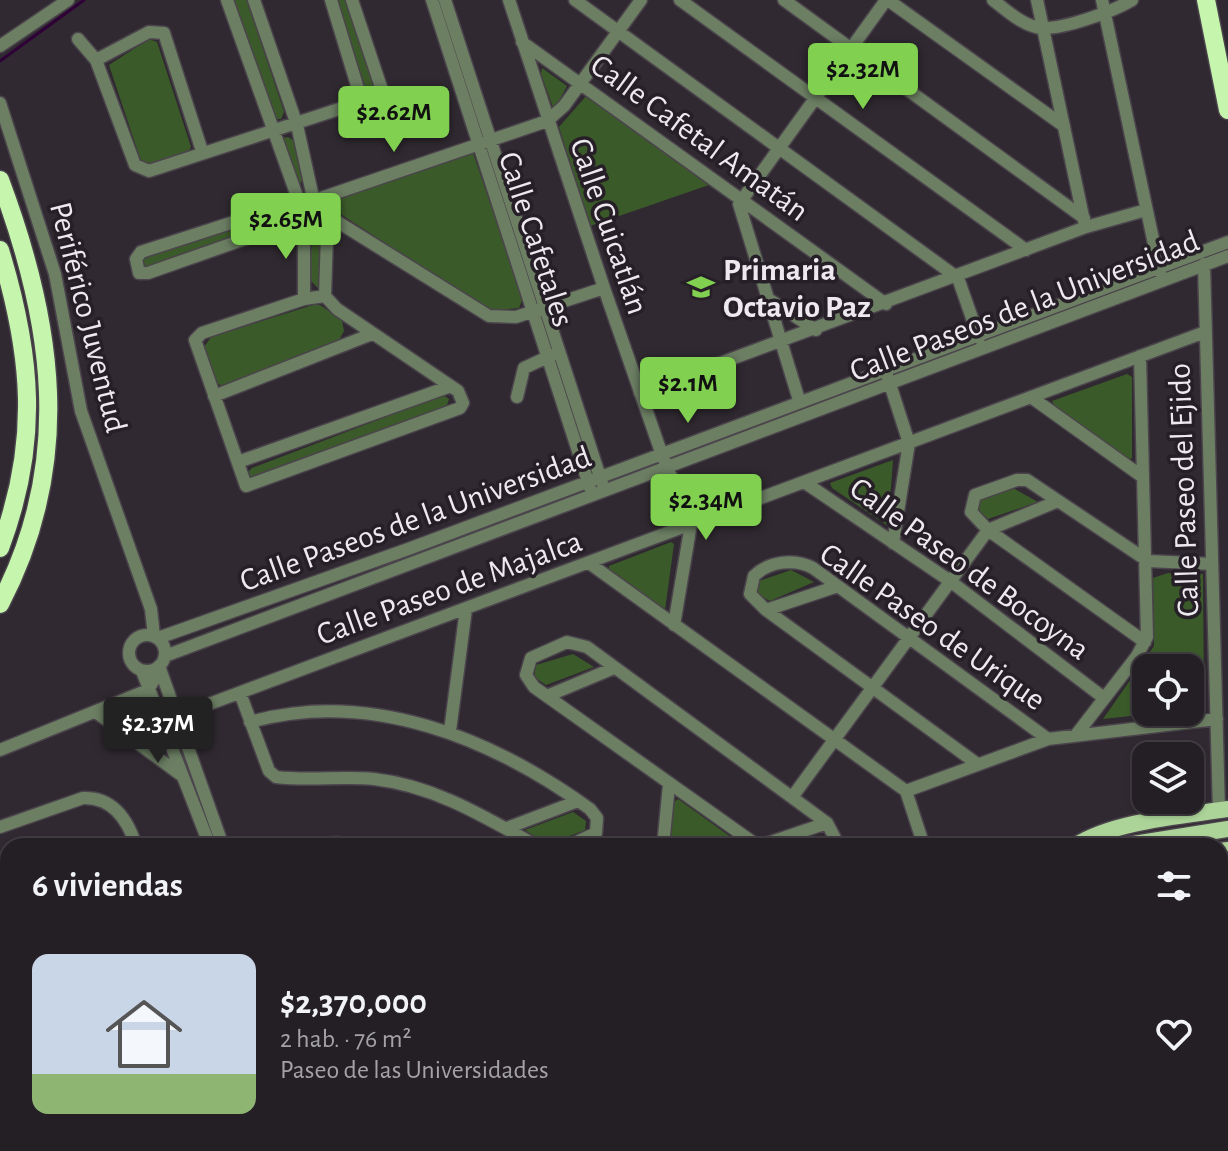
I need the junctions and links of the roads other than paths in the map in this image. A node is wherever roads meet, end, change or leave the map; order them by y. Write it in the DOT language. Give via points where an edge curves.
graph roads {
  1 [pos="68,0"];
  2 [pos="227,0"];
  3 [pos="254,0"];
  4 [pos="331,0"];
  5 [pos="352,0"];
  6 [pos="432,0"];
  7 [pos="445,0"];
  8 [pos="509,0"];
  9 [pos="575,0"];
  10 [pos="641,0"];
  11 [pos="680,0"];
  12 [pos="784,0"];
  13 [pos="887,0"];
  14 [pos="993,0"];
  15 [pos="1037,0"];
  16 [pos="1132,0"];
  17 [pos="1206,0"];
  18 [pos="1103,6"];
  19 [pos="1042,28"];
  20 [pos="618,31"];
  21 [pos="78,39"];
  22 [pos="522,42"];
  23 [pos="0,46"];
  24 [pos="851,48"];
  25 [pos="96,60"];
  26 [pos="581,83"];
  27 [pos="814,98"];
  28 [pos="362,102"];
  29 [pos="0,103"];
  30 [pos="1228,110"];
  31 [pos="547,121"];
  32 [pos="297,125"];
  33 [pos="1064,126"];
  34 [pos="274,132"];
  35 [pos="484,142"];
  36 [pos="779,149"];
  37 [pos="202,151"];
  38 [pos="0,180"];
  39 [pos="317,195"];
  40 [pos="741,199"];
  41 [pos="297,200"];
  42 [pos="1146,210"];
  43 [pos="323,217"];
  44 [pos="302,222"];
  45 [pos="1085,223"];
  46 [pos="1228,242"];
  47 [pos="0,250"];
  48 [pos="1026,250"];
  49 [pos="1228,256"];
  50 [pos="1204,264"];
  51 [pos="1159,267"];
  52 [pos="4,269"];
  53 [pos="958,278"];
  54 [pos="1162,283"];
  55 [pos="604,288"];
  56 [pos="325,296"];
  57 [pos="767,298"];
  58 [pos="304,299"];
  59 [pos="886,304"];
  60 [pos="538,308"];
  61 [pos="816,330"];
  62 [pos="1205,332"];
  63 [pos="978,333"];
  64 [pos="372,334"];
  65 [pos="780,342"];
  66 [pos="982,349"];
  67 [pos="554,354"];
  68 [pos="1140,356"];
  69 [pos="885,368"];
  70 [pos="890,383"];
  71 [pos="451,386"];
  72 [pos="640,393"];
  73 [pos="214,396"];
  74 [pos="517,397"];
  75 [pos="1031,397"];
  76 [pos="799,400"];
  77 [pos="909,443"];
  78 [pos="664,461"];
  79 [pos="238,462"];
  80 [pos="1140,475"];
  81 [pos="804,482"];
  82 [pos="596,486"];
  83 [pos="1058,501"];
  84 [pos="691,524"];
  85 [pos="988,530"];
  86 [pos="893,543"];
  87 [pos="0,548"];
  88 [pos="411,548"];
  89 [pos="417,561"];
  90 [pos="1148,561"];
  91 [pos="589,563"];
  92 [pos="1212,564"];
  93 [pos="950,581"];
  94 [pos="838,586"];
  95 [pos="0,604"];
  96 [pos="466,609"];
  97 [pos="766,610"];
  98 [pos="230,613"];
  99 [pos="674,625"];
  100 [pos="236,628"];
  101 [pos="156,637"];
  102 [pos="910,637"];
  103 [pos="1145,642"];
  104 [pos="162,664"];
  105 [pos="614,668"];
  106 [pos="142,671"];
  107 [pos="872,689"];
  108 [pos="148,690"];
  109 [pos="240,693"];
  110 [pos="547,696"];
  111 [pos="1104,698"];
  112 [pos="97,713"];
  113 [pos="176,717"];
  114 [pos="1217,719"];
  115 [pos="161,722"];
  116 [pos="250,722"];
  117 [pos="450,731"];
  118 [pos="1076,735"];
  119 [pos="1048,739"];
  120 [pos="834,742"];
  121 [pos="0,750"];
  122 [pos="976,763"];
  123 [pos="181,775"];
  124 [pos="669,785"];
  125 [pos="906,791"];
  126 [pos="793,796"];
  127 [pos="578,801"];
  128 [pos="1223,810"];
  129 [pos="827,823"];
  130 [pos="0,827"];
  131 [pos="507,828"];
  132 [pos="1228,829"];
  133 [pos="132,838"];
  134 [pos="207,838"];
  135 [pos="220,838"];
  136 [pos="524,838"];
  137 [pos="591,838"];
  138 [pos="664,838"];
  139 [pos="747,838"];
  140 [pos="783,838"];
  141 [pos="835,838"];
  142 [pos="921,838"];
  143 [pos="1089,838"];
  144 [pos="1171,838"];
  1 -- 23 [label="street"];
  2 -- 34 [label="street"];
  3 -- 32 [label="street"];
  4 -- 28 [label="street"];
  5 -- 28 [label="street" via="382,90"];
  6 -- 35 [label="street, Calle Cafetales"];
  7 -- 35 [label="street, Calle Cafetales"];
  8 -- 22 [label="street, Calle Cuicatlán"];
  9 -- 20 [label="street"];
  10 -- 20 [label="street"];
  11 -- 27 [label="street"];
  12 -- 24 [label="street"];
  13 -- 24 [label="street"];
  13 -- 33 [label="street"];
  14 -- 19 [label="street"];
  15 -- 19 [label="street"];
  16 -- 18 [label="street"];
  17 -- 30 [label="highway"];
  18 -- 19 [label="street"];
  18 -- 42 [label="street"];
  19 -- 33 [label="street"];
  20 -- 26 [label="street"];
  20 -- 36 [label="street"];
  21 -- 25 [label="street"];
  22 -- 26 [label="street, Calle Cafetal Amatán"];
  22 -- 31 [label="street, Calle Cuicatlán"];
  24 -- 27 [label="street"];
  24 -- 45 [label="street"];
  25 -- 37 [label="street" via="137,168 149,171"];
  25 -- 37 [label="street" via="149,32 164,33"];
  26 -- 31 [label="street"];
  26 -- 40 [label="street, Calle Cafetal Amatán"];
  27 -- 36 [label="street"];
  27 -- 48 [label="street"];
  28 -- 32 [label="street"];
  29 -- 101 [label="street, Periférico Juventud" via="55,274 81,411 151,609"];
  31 -- 35 [label="street"];
  31 -- 55 [label="street, Calle Cuicatlán"];
  32 -- 34 [label="street"];
  32 -- 39 [label="street"];
  33 -- 45 [label="street"];
  34 -- 37 [label="street"];
  34 -- 41 [label="street"];
  35 -- 39 [label="street"];
  35 -- 60 [label="street, Calle Cafetales"];
  36 -- 40 [label="street"];
  36 -- 53 [label="street"];
  38 -- 95 [label="highway" via="42,317 50,402 30,533"];
  39 -- 41 [label="street"];
  39 -- 43 [label="street"];
  40 -- 57 [label="street" via="739,212"];
  40 -- 59 [label="street, Calle Cafetal Amatán"];
  41 -- 44 [label="street" via="294,211"];
  41 -- 44 [label="street" via="141,252 136,264 139,273 148,273"];
  42 -- 45 [label="street"];
  42 -- 51 [label="street"];
  43 -- 44 [label="street"];
  43 -- 56 [label="street"];
  43 -- 60 [label="street" via="485,314 508,318"];
  44 -- 58 [label="street"];
  45 -- 48 [label="street"];
  46 -- 51 [label="street, Calle Paseos de la Universidad"];
  47 -- 52 [label="highway"];
  48 -- 53 [label="street"];
  49 -- 50 [label="street, Calle Paseos de la Universidad"];
  50 -- 54 [label="street, Calle Paseos de la Universidad"];
  50 -- 62 [label="street, Calle Paseo del Ejido"];
  51 -- 54 [label="street"];
  51 -- 63 [label="street, Calle Paseos de la Universidad"];
  52 -- 87 [label="highway" via="18,306 28,398 23,454"];
  53 -- 59 [label="street"];
  53 -- 63 [label="street"];
  54 -- 66 [label="street, Calle Paseos de la Universidad"];
  55 -- 60 [label="street"];
  55 -- 72 [label="street, Calle Cuicatlán"];
  56 -- 58 [label="street"];
  56 -- 64 [label="street"];
  57 -- 61 [label="street"];
  57 -- 65 [label="street"];
  58 -- 73 [label="street" via="202,333 195,340"];
  59 -- 61 [label="street"];
  60 -- 67 [label="street, Calle Cafetales"];
  61 -- 65 [label="street"];
  62 -- 68 [label="street, Calle Paseo de Majalca"];
  62 -- 92 [label="street, Calle Paseo del Ejido"];
  63 -- 66 [label="street"];
  63 -- 69 [label="street, Calle Paseos de la Universidad"];
  64 -- 71 [label="street"];
  64 -- 73 [label="street"];
  65 -- 72 [label="street"];
  65 -- 76 [label="street"];
  66 -- 70 [label="street, Calle Paseos de la Universidad"];
  67 -- 74 [label="street" via="524,368"];
  67 -- 82 [label="street, Calle Cafetales"];
  68 -- 75 [label="street, Calle Paseo de Majalca"];
  68 -- 80 [label="street"];
  69 -- 70 [label="street"];
  69 -- 76 [label="street, Calle Paseos de la Universidad"];
  70 -- 77 [label="street"];
  70 -- 78 [label="street, Calle Paseos de la Universidad"];
  71 -- 79 [label="street"];
  71 -- 79 [label="street" via="462,395 460,408 246,486"];
  72 -- 78 [label="street, Calle Cuicatlán"];
  73 -- 79 [label="street"];
  75 -- 77 [label="street, Calle Paseo de Majalca"];
  75 -- 80 [label="street"];
  76 -- 78 [label="street, Calle Paseos de la Universidad"];
  77 -- 81 [label="street, Calle Paseo de Majalca"];
  77 -- 86 [label="street"];
  78 -- 82 [label="street, Calle Paseos de la Universidad"];
  78 -- 84 [label="street, Calle Cuicatlán"];
  80 -- 90 [label="street"];
  81 -- 84 [label="street, Calle Paseo de Majalca"];
  81 -- 86 [label="street, Calle Paseo de Bocoyna"];
  82 -- 88 [label="street, Calle Paseos de la Universidad"];
  82 -- 89 [label="street, Calle Paseos de la Universidad"];
  83 -- 85 [label="street"];
  83 -- 85 [label="street" via="1027,480 975,495 971,512"];
  83 -- 90 [label="street"];
  84 -- 91 [label="street, Calle Paseo de Majalca"];
  84 -- 99 [label="street"];
  85 -- 93 [label="street"];
  85 -- 103 [label="street"];
  86 -- 93 [label="street, Calle Paseo de Bocoyna"];
  88 -- 89 [label="street"];
  88 -- 98 [label="street, Calle Paseos de la Universidad"];
  89 -- 100 [label="street, Calle Paseos de la Universidad"];
  90 -- 92 [label="street"];
  90 -- 103 [label="street"];
  91 -- 96 [label="street, Calle Paseo de Majalca"];
  91 -- 99 [label="street"];
  92 -- 114 [label="street, Calle Paseo del Ejido"];
  93 -- 102 [label="street"];
  93 -- 111 [label="street, Calle Paseo de Bocoyna"];
  94 -- 97 [label="street"];
  94 -- 97 [label="street, Calle Paseo de Urique" via="802,562 772,566 754,576 750,589"];
  94 -- 102 [label="street, Calle Paseo de Urique"];
  96 -- 109 [label="street, Calle Paseo de Majalca"];
  96 -- 117 [label="street"];
  97 -- 107 [label="street"];
  98 -- 100 [label="street"];
  98 -- 101 [label="street, Calle Paseos de la Universidad"];
  99 -- 120 [label="street"];
  100 -- 104 [label="street, Calle Paseos de la Universidad"];
  101 -- 104 [label="street"];
  101 -- 106 [label="street" via="142,635 130,647 132,664"];
  102 -- 107 [label="street"];
  102 -- 119 [label="street, Calle Paseo de Urique"];
  103 -- 111 [label="street"];
  104 -- 106 [label="street"];
  104 -- 108 [label="street"];
  104 -- 113 [label="street"];
  105 -- 110 [label="street"];
  105 -- 110 [label="street" via="579,643 557,646 531,658 526,669 527,680"];
  105 -- 126 [label="street"];
  106 -- 108 [label="street"];
  107 -- 120 [label="street"];
  107 -- 122 [label="street"];
  108 -- 112 [label="street"];
  108 -- 115 [label="street"];
  109 -- 113 [label="street, Calle Paseo de Majalca"];
  109 -- 116 [label="street"];
  110 -- 124 [label="street"];
  111 -- 118 [label="street"];
  112 -- 121 [label="street"];
  112 -- 123 [label="street"];
  113 -- 115 [label="street, Calle Paseo de Majalca"];
  113 -- 135 [label="street"];
  114 -- 118 [label="street"];
  114 -- 128 [label="street, Calle Paseo del Ejido"];
  115 -- 123 [label="street"];
  116 -- 117 [label="street" via="314,712 359,713"];
  116 -- 131 [label="street" via="276,777 376,779 455,801"];
  117 -- 127 [label="street" via="513,759"];
  118 -- 119 [label="street"];
  119 -- 122 [label="street"];
  120 -- 125 [label="street"];
  120 -- 126 [label="street"];
  122 -- 125 [label="street"];
  123 -- 134 [label="street"];
  124 -- 138 [label="street"];
  124 -- 139 [label="street"];
  125 -- 142 [label="street"];
  126 -- 129 [label="street"];
  127 -- 131 [label="street"];
  127 -- 137 [label="street" via="597,818"];
  128 -- 143 [label="main road"];
  129 -- 140 [label="street"];
  129 -- 141 [label="street"];
  130 -- 133 [label="street" via="95,798 122,814"];
  131 -- 136 [label="street"];
  132 -- 144 [label="main road"];
}
